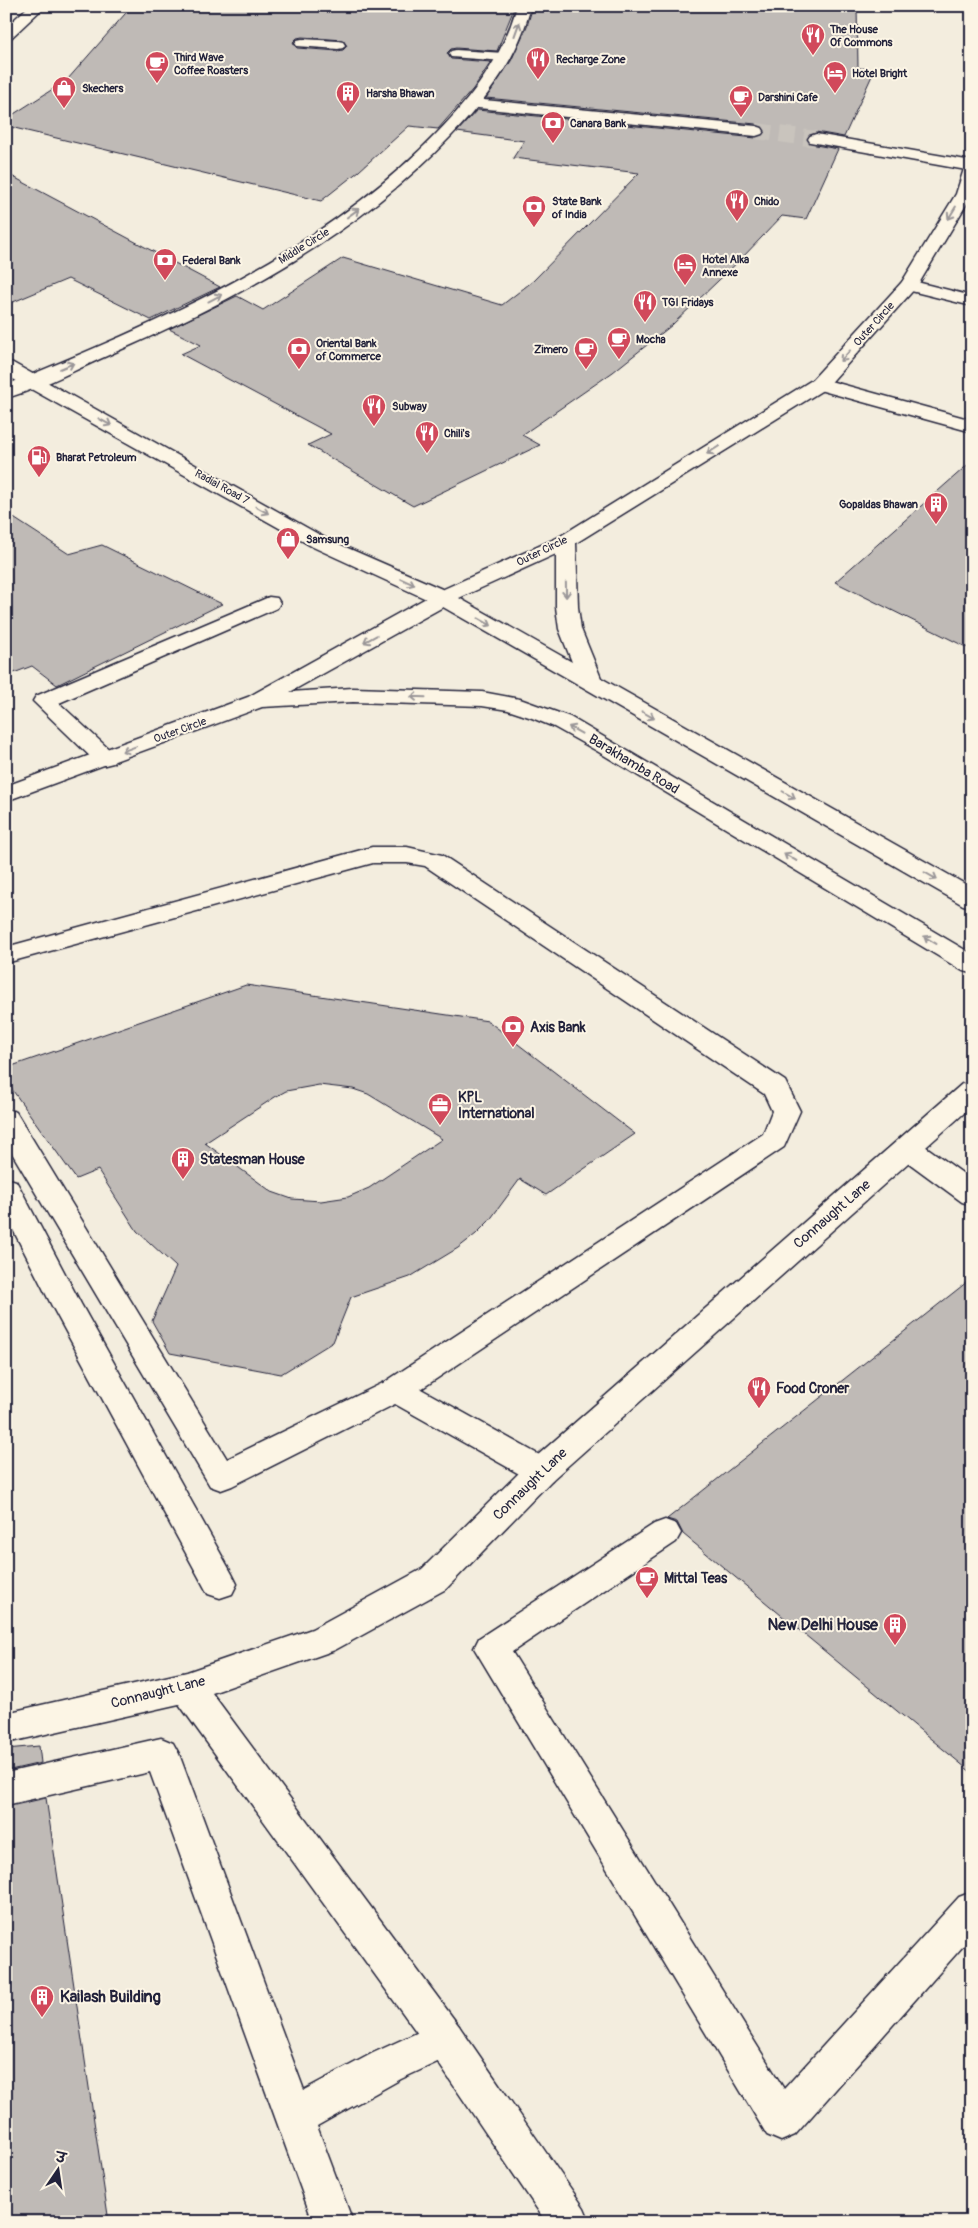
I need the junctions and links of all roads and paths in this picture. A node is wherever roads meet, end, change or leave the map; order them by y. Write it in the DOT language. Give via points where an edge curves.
graph roads {
  1 [pos="38,6"];
  2 [pos="524,6"];
  3 [pos="6,35"];
  4 [pos="302,43"];
  5 [pos="338,45"];
  6 [pos="456,54"];
  7 [pos="504,57"];
  8 [pos="473,104"];
  9 [pos="756,131"];
  10 [pos="816,139"];
  11 [pos="972,167"];
  12 [pos="909,285"];
  13 [pos="972,301"];
  14 [pos="6,367"];
  15 [pos="32,382"];
  16 [pos="819,384"];
  17 [pos="6,392"];
  18 [pos="972,426"];
  19 [pos="566,541"];
  20 [pos="443,598"];
  21 [pos="269,603"];
  22 [pos="591,682"];
  23 [pos="256,702"];
  24 [pos="105,758"];
  25 [pos="6,794"];
  26 [pos="972,899"];
  27 [pos="6,955"];
  28 [pos="972,965"];
  29 [pos="972,1091"];
  30 [pos="6,1119"];
  31 [pos="908,1148"];
  32 [pos="6,1188"];
  33 [pos="972,1195"];
  34 [pos="396,1390"];
  35 [pos="541,1471"];
  36 [pos="665,1533"];
  37 [pos="220,1584"];
  38 [pos="187,1687"];
  39 [pos="6,1728"];
  40 [pos="6,1789"];
  41 [pos="972,1909"];
  42 [pos="445,2039"];
  43 [pos="295,2117"];
  44 [pos="333,2222"];
  45 [pos="570,2222"];
  1 -- 3 [label="street"];
  7 -- 2 [label="street, Middle Circle, one-way"];
  4 -- 5 [label="street"];
  6 -- 7 [label="street"];
  7 -- 8 [label="street, Middle Circle"];
  8 -- 9 [label="street"];
  15 -- 8 [label="street, Middle Circle, one-way" via="163,325 241,284 323,235 390,187 443,140"];
  10 -- 11 [label="street"];
  11 -- 12 [label="street, Outer Circle, one-way" via="964,194"];
  12 -- 13 [label="street"];
  12 -- 16 [label="street, Outer Circle, one-way"];
  14 -- 15 [label="street, Radial Road 7"];
  15 -- 17 [label="street, Middle Circle"];
  15 -- 20 [label="street, Radial Road 7, one-way" via="320,543"];
  16 -- 18 [label="street"];
  16 -- 19 [label="street, Outer Circle, one-way"];
  19 -- 20 [label="street, Outer Circle"];
  19 -- 22 [label="street, one-way" via="570,629"];
  20 -- 22 [label="street, Radial Road 7, one-way"];
  20 -- 23 [label="street, Outer Circle, one-way"];
  21 -- 24 [label="street" via="44,701"];
  22 -- 26 [label="street, one-way"];
  23 -- 24 [label="street, Outer Circle, one-way"];
  28 -- 23 [label="street, Barakhamba Road, one-way" via="562,722 540,713 482,699 352,695"];
  24 -- 25 [label="street, Outer Circle"];
  27 -- 34 [label="street" via="372,855 406,854 433,860 775,1088 786,1111 774,1140"];
  29 -- 31 [label="street, Connaught Lane"];
  30 -- 34 [label="street" via="221,1477"];
  31 -- 33 [label="street"];
  31 -- 35 [label="street, Connaught Lane"];
  32 -- 37 [label="street"];
  34 -- 35 [label="street"];
  35 -- 38 [label="street, Connaught Lane" via="434,1579 323,1640"];
  36 -- 41 [label="street" via="491,1648 781,2121"];
  38 -- 39 [label="street, Connaught Lane"];
  38 -- 42 [label="street"];
  40 -- 43 [label="street" via="161,1754"];
  42 -- 43 [label="street" via="387,2066"];
  42 -- 45 [label="street"];
  43 -- 44 [label="street"];
}
